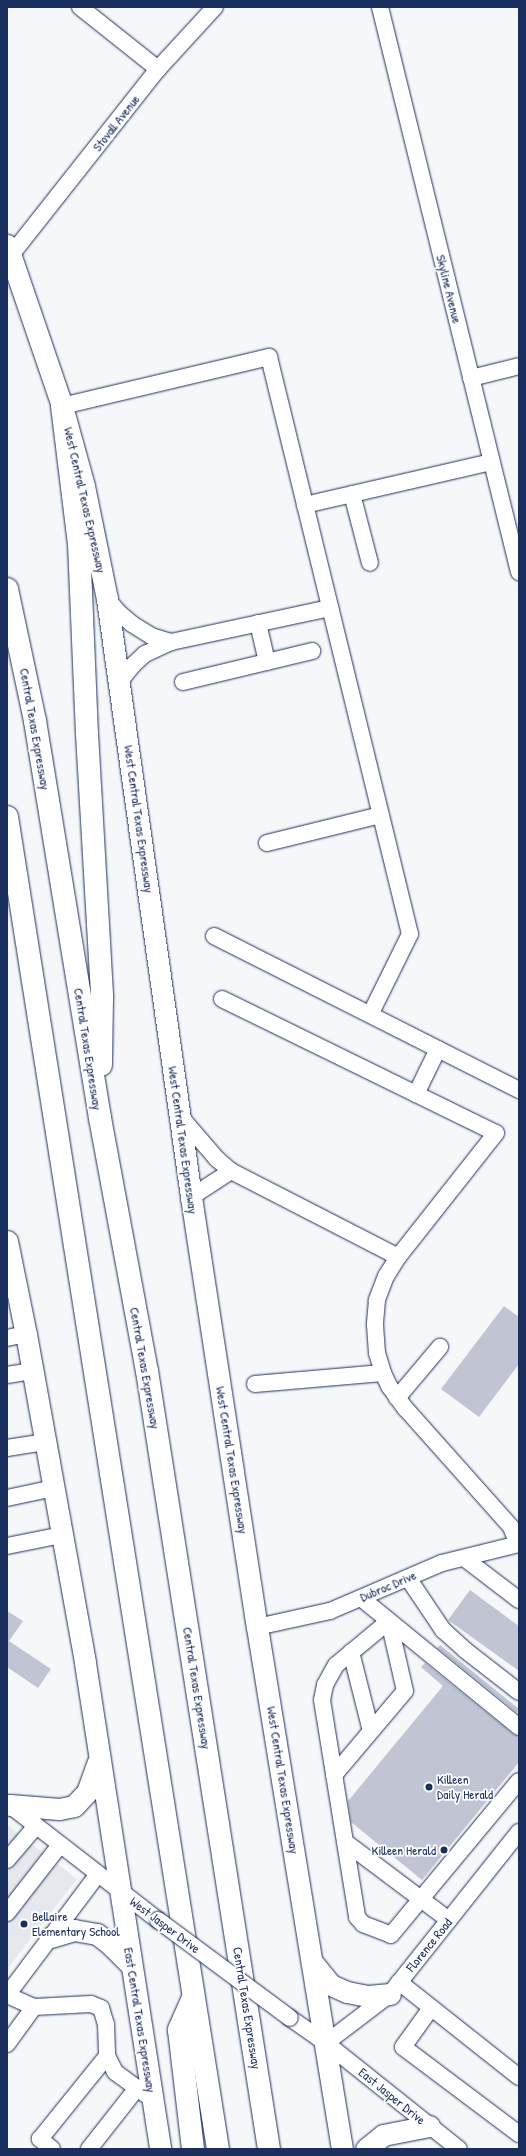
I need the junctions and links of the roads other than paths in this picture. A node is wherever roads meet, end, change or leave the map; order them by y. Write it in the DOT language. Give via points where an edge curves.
graph roads {
  1 [pos="80,7"];
  2 [pos="215,7"];
  3 [pos="380,7"];
  4 [pos="158,69"];
  5 [pos="9,250"];
  6 [pos="519,366"];
  7 [pos="470,378"];
  8 [pos="62,406"];
  9 [pos="492,462"];
  10 [pos="352,494"];
  11 [pos="305,505"];
  12 [pos="370,563"];
  13 [pos="519,572"];
  14 [pos="7,589"];
  15 [pos="107,599"];
  16 [pos="330,608"];
  17 [pos="258,623"];
  18 [pos="171,642"];
  19 [pos="312,652"];
  20 [pos="267,662"];
  21 [pos="120,681"];
  22 [pos="183,682"];
  23 [pos="381,815"];
  24 [pos="7,817"];
  25 [pos="266,843"];
  26 [pos="214,936"];
  27 [pos="222,999"];
  28 [pos="370,1015"];
  29 [pos="438,1049"];
  30 [pos="519,1090"];
  31 [pos="416,1094"];
  32 [pos="179,1115"];
  33 [pos="100,1118"];
  34 [pos="231,1171"];
  35 [pos="191,1197"];
  36 [pos="7,1242"];
  37 [pos="398,1256"];
  38 [pos="17,1336"];
  39 [pos="440,1347"];
  40 [pos="33,1371"];
  41 [pos="383,1373"];
  42 [pos="7,1376"];
  43 [pos="255,1384"];
  44 [pos="397,1398"];
  45 [pos="45,1442"];
  46 [pos="7,1448"];
  47 [pos="54,1488"];
  48 [pos="7,1498"];
  49 [pos="62,1535"];
  50 [pos="518,1544"];
  51 [pos="7,1546"];
  52 [pos="464,1558"];
  53 [pos="408,1578"];
  54 [pos="361,1598"];
  55 [pos="519,1600"];
  56 [pos="389,1621"];
  57 [pos="258,1627"];
  58 [pos="351,1652"];
  59 [pos="519,1692"];
  60 [pos="519,1727"];
  61 [pos="371,1731"];
  62 [pos="99,1760"];
  63 [pos="334,1775"];
  64 [pos="519,1781"];
  65 [pos="8,1804"];
  66 [pos="36,1826"];
  67 [pos="519,1832"];
  68 [pos="345,1842"];
  69 [pos="60,1845"];
  70 [pos="7,1860"];
  71 [pos="98,1874"];
  72 [pos="119,1891"];
  73 [pos="422,1899"];
  74 [pos="7,1914"];
  75 [pos="449,1920"];
  76 [pos="51,1937"];
  77 [pos="313,1963"];
  78 [pos="130,1964"];
  79 [pos="395,1988"];
  80 [pos="7,1995"];
  81 [pos="193,1998"];
  82 [pos="34,2007"];
  83 [pos="431,2008"];
  84 [pos="326,2043"];
  85 [pos="7,2044"];
  86 [pos="107,2056"];
  87 [pos="519,2077"];
  88 [pos="145,2094"];
  89 [pos="429,2126"];
  90 [pos="519,2134"];
  91 [pos="450,2146"];
  92 [pos="52,2149"];
  93 [pos="89,2149"];
  94 [pos="160,2149"];
  95 [pos="194,2149"];
  96 [pos="218,2149"];
  97 [pos="269,2149"];
  98 [pos="342,2149"];
  99 [pos="366,2149"];
  1 -- 4 [label="street"];
  2 -- 4 [label="street, Stovall Avenue"];
  3 -- 7 [label="street, Skyline Avenue"];
  4 -- 5 [label="street, Stovall Avenue"];
  5 -- 8 [label="main road, West Central Texas Expressway"];
  6 -- 7 [label="street"];
  7 -- 9 [label="street, Skyline Avenue"];
  8 -- 11 [label="street" via="269,357"];
  8 -- 15 [label="main road, West Central Texas Expressway" via="84,486"];
  8 -- 33 [label="highway" via="79,544 102,998"];
  9 -- 10 [label="street"];
  9 -- 13 [label="street, Skyline Avenue"];
  10 -- 11 [label="street"];
  10 -- 12 [label="street"];
  11 -- 16 [label="street"];
  14 -- 33 [label="highway, Central Texas Expressway" via="35,721"];
  15 -- 18 [label="street" via="132,624 151,636"];
  15 -- 21 [label="main road, West Central Texas Expressway"];
  16 -- 17 [label="street"];
  16 -- 23 [label="street"];
  17 -- 18 [label="street"];
  17 -- 20 [label="street"];
  18 -- 21 [label="street" via="145,654"];
  19 -- 20 [label="street"];
  20 -- 22 [label="street"];
  21 -- 32 [label="main road, West Central Texas Expressway"];
  23 -- 25 [label="street"];
  23 -- 28 [label="street" via="410,934"];
  24 -- 81 [label="highway" via="106,1431"];
  26 -- 28 [label="street"];
  27 -- 31 [label="street"];
  28 -- 29 [label="street"];
  29 -- 30 [label="street"];
  29 -- 31 [label="street"];
  31 -- 37 [label="street" via="496,1133"];
  32 -- 34 [label="street" via="217,1159"];
  32 -- 35 [label="main road, West Central Texas Expressway"];
  33 -- 97 [label="highway, Central Texas Expressway" via="147,1371"];
  34 -- 35 [label="street"];
  34 -- 37 [label="street"];
  35 -- 57 [label="main road, West Central Texas Expressway"];
  36 -- 38 [label="main road"];
  37 -- 41 [label="street" via="386,1276 377,1300 377,1353"];
  38 -- 40 [label="main road"];
  39 -- 44 [label="street"];
  40 -- 42 [label="street"];
  40 -- 45 [label="main road"];
  41 -- 43 [label="street"];
  41 -- 44 [label="street"];
  44 -- 50 [label="street" via="511,1527"];
  45 -- 46 [label="street"];
  45 -- 47 [label="main road"];
  47 -- 48 [label="street"];
  47 -- 49 [label="main road"];
  49 -- 51 [label="street"];
  49 -- 62 [label="main road"];
  50 -- 52 [label="street, Dubroc Drive"];
  52 -- 53 [label="street, Dubroc Drive" via="442,1563"];
  52 -- 55 [label="street"];
  53 -- 54 [label="street, Dubroc Drive"];
  53 -- 59 [label="street" via="444,1630 465,1650"];
  54 -- 56 [label="street"];
  54 -- 57 [label="street, Dubroc Drive" via="330,1611"];
  56 -- 58 [label="street"];
  56 -- 60 [label="street"];
  56 -- 61 [label="street" via="405,1691"];
  57 -- 77 [label="main road, West Central Texas Expressway"];
  58 -- 61 [label="street"];
  58 -- 63 [label="street" via="336,1665 325,1685 322,1700"];
  61 -- 63 [label="street"];
  62 -- 65 [label="main road" via="87,1792 74,1806 59,1809"];
  62 -- 72 [label="main road"];
  63 -- 68 [label="street"];
  64 -- 73 [label="street"];
  65 -- 66 [label="street, West Jasper Drive"];
  66 -- 69 [label="street, West Jasper Drive"];
  66 -- 70 [label="street"];
  67 -- 75 [label="street, Florence Road"];
  68 -- 73 [label="street"];
  68 -- 73 [label="street" via="357,1917 363,1924 391,1936"];
  69 -- 71 [label="street, West Jasper Drive"];
  69 -- 74 [label="street"];
  71 -- 72 [label="street, West Jasper Drive"];
  71 -- 76 [label="street"];
  72 -- 78 [label="main road, East Central Texas Expressway"];
  72 -- 84 [label="street, West Jasper Drive, bridge"];
  73 -- 75 [label="street"];
  75 -- 79 [label="street, Florence Road"];
  76 -- 78 [label="main road" via="74,1930 97,1934"];
  76 -- 80 [label="street"];
  77 -- 79 [label="main road" via="331,1984 347,1992 368,1996"];
  77 -- 84 [label="main road, West Central Texas Expressway"];
  78 -- 88 [label="main road, East Central Texas Expressway"];
  79 -- 83 [label="street"];
  79 -- 84 [label="street, Florence Road"];
  80 -- 82 [label="street"];
  81 -- 95 [label="highway" via="179,2030"];
  81 -- 96 [label="highway"];
  82 -- 85 [label="street"];
  82 -- 86 [label="street" via="90,2004 101,2008 106,2024"];
  83 -- 87 [label="street"];
  83 -- 90 [label="street" via="403,2047"];
  84 -- 89 [label="street, East Jasper Drive"];
  84 -- 98 [label="main road"];
  86 -- 88 [label="street" via="115,2072"];
  86 -- 92 [label="street" via="40,2140"];
  88 -- 93 [label="street"];
  88 -- 94 [label="main road, East Central Texas Expressway"];
  89 -- 91 [label="street, East Jasper Drive"];
  89 -- 99 [label="main road" via="383,2135"];
}
